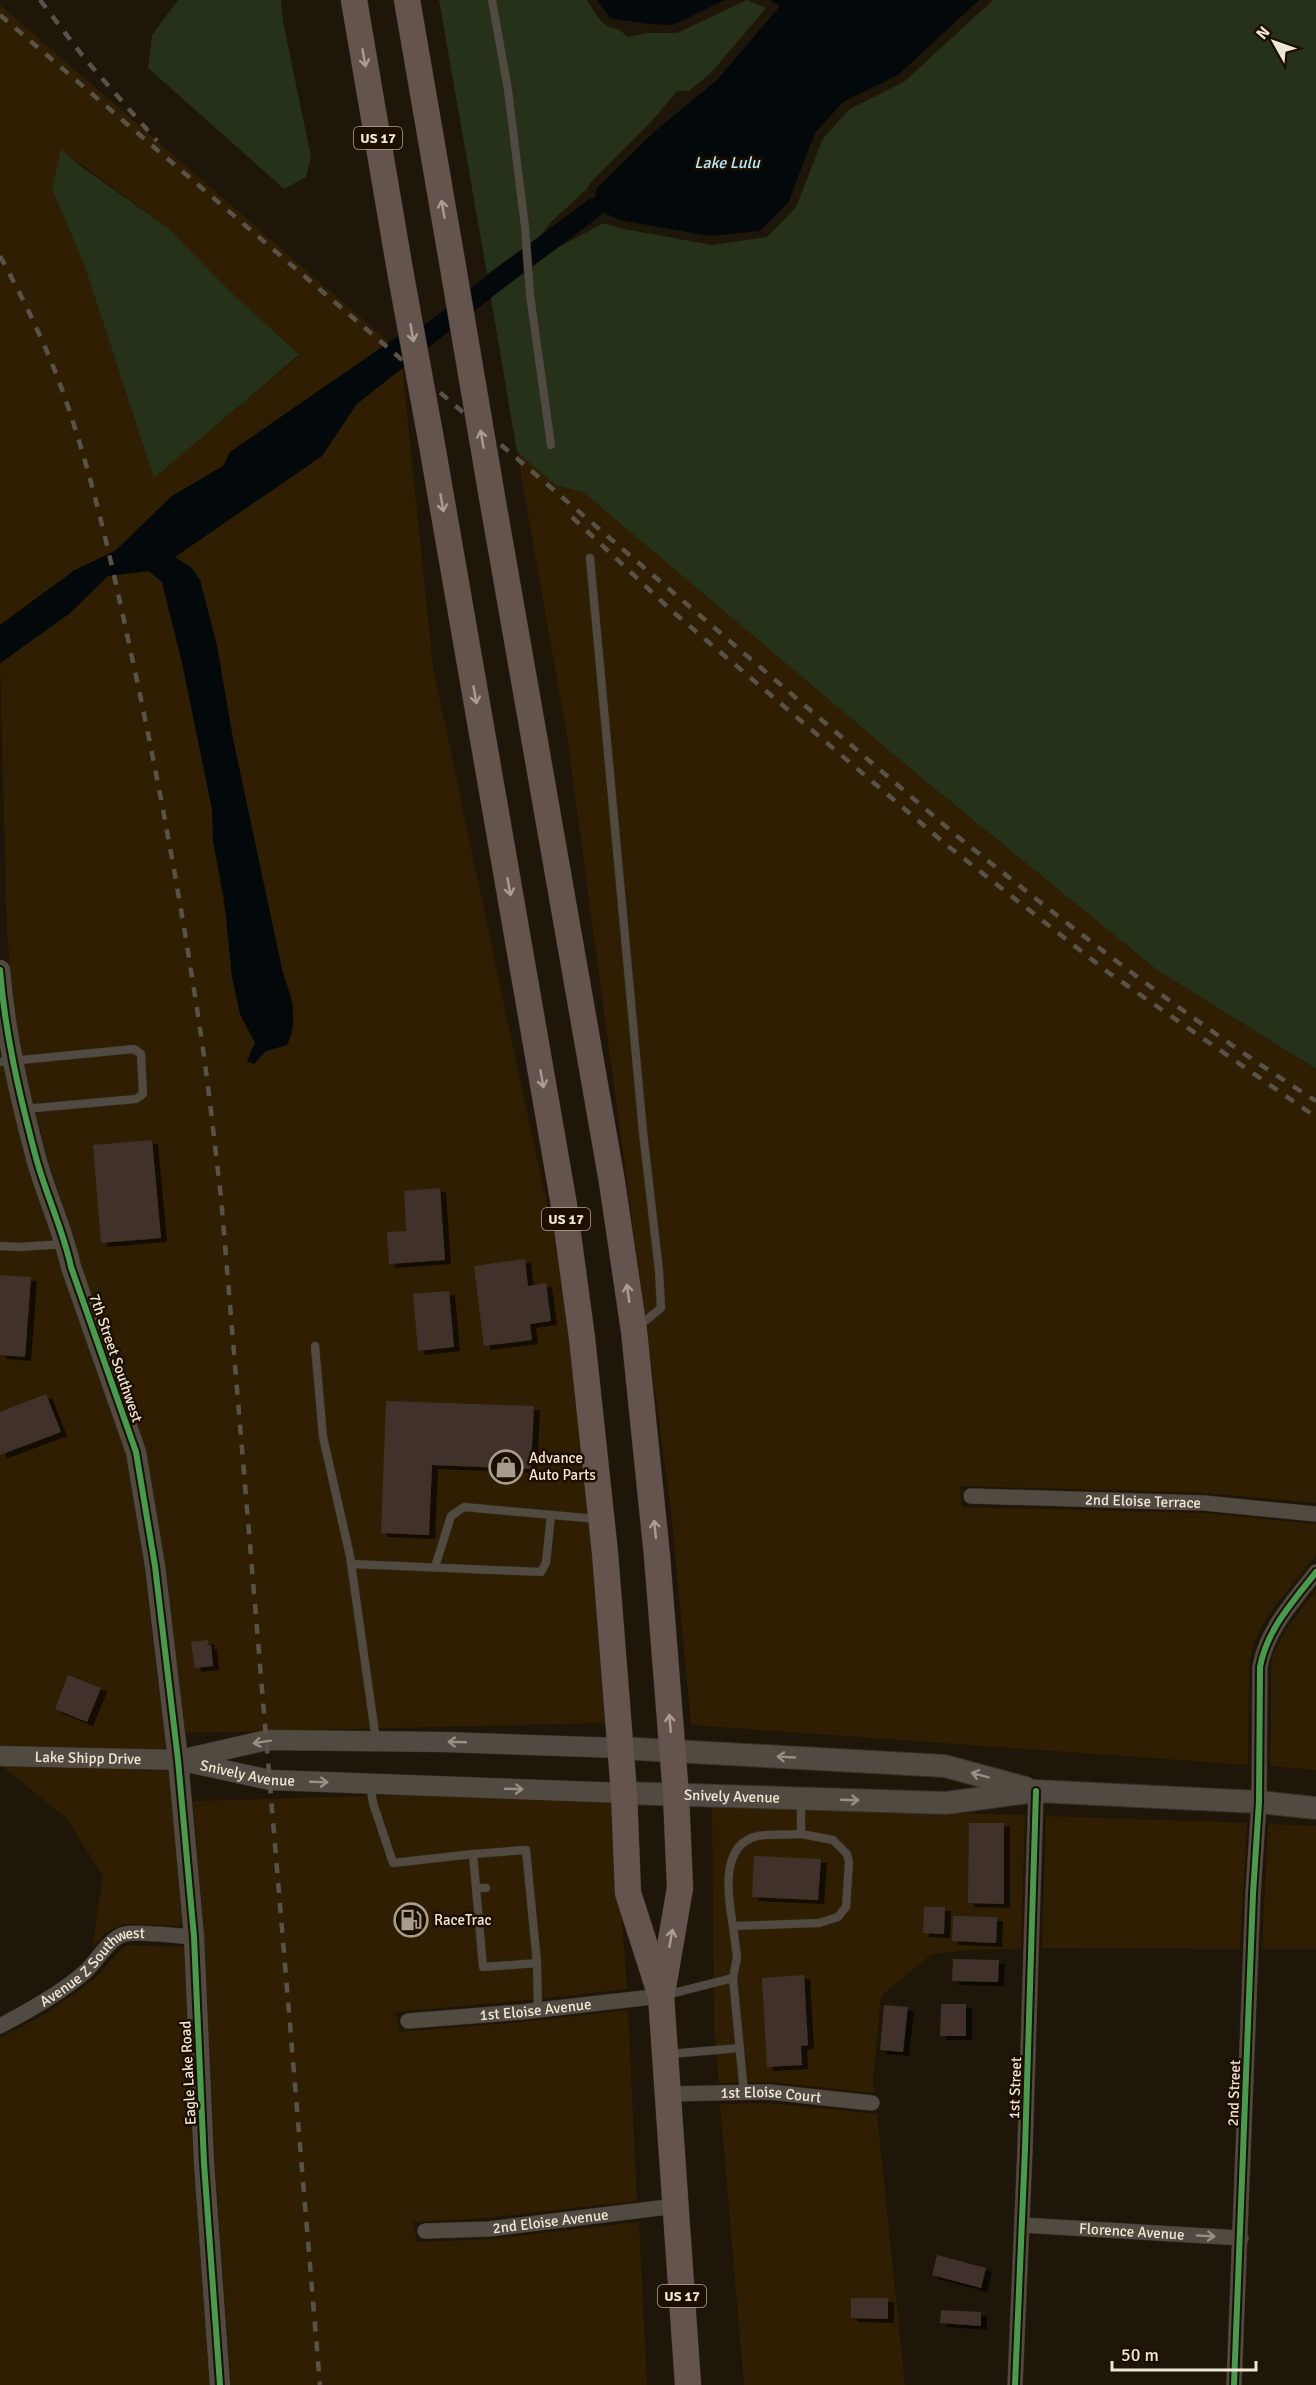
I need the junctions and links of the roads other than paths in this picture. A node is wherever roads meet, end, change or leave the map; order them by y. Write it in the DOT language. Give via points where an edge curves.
graph roads {
  1 [pos="354,0"];
  2 [pos="407,0"];
  3 [pos="492,0"];
  4 [pos="552,445"];
  5 [pos="590,558"];
  6 [pos="0,970"];
  7 [pos="2,1007"];
  8 [pos="7,1062"];
  9 [pos="24,1109"];
  10 [pos="66,1244"];
  11 [pos="0,1246"];
  12 [pos="634,1331"];
  13 [pos="315,1346"];
  14 [pos="971,1496"];
  15 [pos="1316,1514"];
  16 [pos="551,1515"];
  17 [pos="602,1519"];
  18 [pos="351,1564"];
  19 [pos="435,1567"];
  20 [pos="1316,1572"];
  21 [pos="376,1741"];
  22 [pos="620,1748"];
  23 [pos="673,1751"];
  24 [pos="0,1756"];
  25 [pos="178,1761"];
  26 [pos="370,1784"];
  27 [pos="1036,1791"];
  28 [pos="624,1793"];
  29 [pos="676,1796"];
  30 [pos="801,1799"];
  31 [pos="1259,1802"];
  32 [pos="1316,1808"];
  33 [pos="801,1834"];
  34 [pos="473,1854"];
  35 [pos="486,1887"];
  36 [pos="476,1888"];
  37 [pos="533,1917"];
  38 [pos="524,1919"];
  39 [pos="489,1921"];
  40 [pos="478,1922"];
  41 [pos="733,1926"];
  42 [pos="194,1937"];
  43 [pos="537,1962"];
  44 [pos="733,1978"];
  45 [pos="661,1996"];
  46 [pos="538,2010"];
  47 [pos="408,2021"];
  48 [pos="0,2026"];
  49 [pos="740,2048"];
  50 [pos="666,2055"];
  51 [pos="744,2093"];
  52 [pos="669,2094"];
  53 [pos="872,2103"];
  54 [pos="676,2206"];
  55 [pos="1022,2225"];
  56 [pos="425,2232"];
  57 [pos="1241,2238"];
  58 [pos="220,2385"];
  59 [pos="688,2385"];
  60 [pos="1015,2385"];
  61 [pos="1234,2385"];
  1 -- 17 [label="highway, US 17, one-way, bridge" via="564,1205"];
  12 -- 2 [label="highway, US 17, one-way, bridge" via="608,1159"];
  3 -- 4 [label="lane" via="508,90 530,295"];
  5 -- 12 [label="lane" via="659,1271 661,1308"];
  6 -- 7 [label="street, 7th Street Southwest"];
  7 -- 8 [label="street, 7th Street Southwest"];
  8 -- 9 [label="street, 7th Street Southwest"];
  8 -- 9 [label="lane" via="134,1049 141,1054 143,1094 136,1100"];
  9 -- 10 [label="street, 7th Street Southwest"];
  10 -- 11 [label="lane"];
  10 -- 25 [label="street, 7th Street Southwest" via="136,1452 155,1566"];
  23 -- 12 [label="highway, US 17, one-way"];
  13 -- 18 [label="lane" via="323,1437"];
  14 -- 15 [label="street, 2nd Eloise Terrace" via="1204,1503"];
  16 -- 17 [label="lane"];
  16 -- 19 [label="lane" via="464,1507 451,1516"];
  16 -- 19 [label="lane" via="546,1563 541,1572"];
  17 -- 22 [label="highway, US 17"];
  18 -- 19 [label="lane"];
  18 -- 21 [label="lane"];
  20 -- 31 [label="street, 2nd Street" via="1277,1622 1263,1650"];
  22 -- 21 [label="street, Snively Avenue, one-way"];
  21 -- 25 [label="street, Snively Avenue, one-way" via="267,1740"];
  22 -- 23 [label="main road, Snively Avenue"];
  22 -- 28 [label="highway, US 17"];
  27 -- 23 [label="main road, Snively Avenue, one-way" via="945,1766"];
  23 -- 29 [label="highway, US 17"];
  24 -- 25 [label="street, Lake Shipp Drive"];
  25 -- 26 [label="street, Snively Avenue, one-way" via="270,1780"];
  25 -- 42 [label="street, Eagle Lake Road"];
  26 -- 28 [label="street, Snively Avenue, one-way"];
  26 -- 34 [label="lane" via="393,1863"];
  30 -- 27 [label="main road, Snively Avenue, one-way" via="946,1803"];
  27 -- 31 [label="main road, Snively Avenue"];
  27 -- 55 [label="street, 1st Street"];
  28 -- 29 [label="main road, Snively Avenue"];
  28 -- 45 [label="highway, US 17" via="628,1893"];
  29 -- 30 [label="main road, Snively Avenue"];
  45 -- 29 [label="highway, US 17, one-way" via="680,1888"];
  30 -- 33 [label="lane"];
  31 -- 32 [label="main road, Snively Avenue"];
  31 -- 57 [label="street, 2nd Street"];
  33 -- 41 [label="lane" via="757,1836 737,1849 729,1876"];
  33 -- 41 [label="lane" via="833,1840 846,1854 846,1907 838,1917 819,1923"];
  34 -- 36 [label="lane"];
  34 -- 37 [label="lane" via="526,1850 525,1885"];
  35 -- 36 [label="lane"];
  36 -- 40 [label="lane"];
  37 -- 38 [label="lane"];
  37 -- 43 [label="lane"];
  39 -- 40 [label="lane"];
  40 -- 43 [label="lane" via="483,1967"];
  41 -- 44 [label="lane" via="737,1957"];
  42 -- 48 [label="street, Avenue Z Southwest" via="124,1934 69,1985"];
  42 -- 58 [label="street, Eagle Lake Road" via="204,2163"];
  43 -- 46 [label="lane"];
  44 -- 45 [label="lane"];
  44 -- 49 [label="lane"];
  45 -- 46 [label="street, 1st Eloise Avenue"];
  45 -- 50 [label="highway, US 17"];
  46 -- 47 [label="street, 1st Eloise Avenue"];
  49 -- 50 [label="lane"];
  49 -- 51 [label="lane"];
  50 -- 52 [label="highway, US 17"];
  51 -- 52 [label="street, 1st Eloise Court"];
  51 -- 53 [label="street, 1st Eloise Court"];
  52 -- 54 [label="highway, US 17"];
  54 -- 56 [label="street, 2nd Eloise Avenue" via="489,2229"];
  54 -- 59 [label="highway, US 17"];
  55 -- 57 [label="street, Florence Avenue, one-way"];
  55 -- 60 [label="street, 1st Street"];
  57 -- 61 [label="street, 2nd Street"];
}
